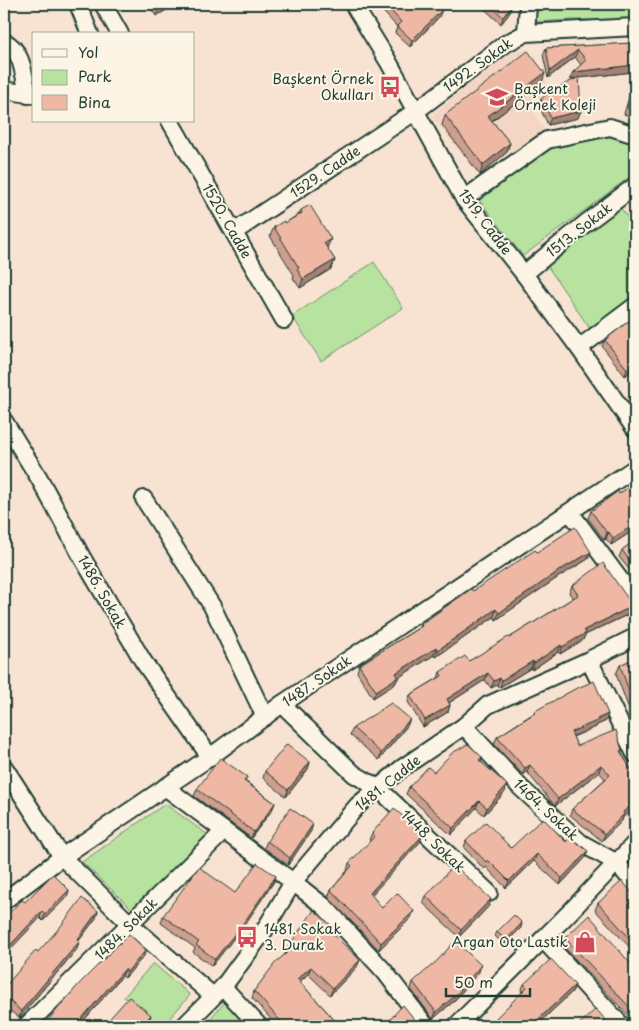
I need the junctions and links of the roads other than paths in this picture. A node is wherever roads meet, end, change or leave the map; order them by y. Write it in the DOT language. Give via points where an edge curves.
graph roads {
  1 [pos="78,4"];
  2 [pos="102,4"];
  3 [pos="352,4"];
  4 [pos="528,4"];
  5 [pos="635,27"];
  6 [pos="89,32"];
  7 [pos="119,32"];
  8 [pos="526,33"];
  9 [pos="4,42"];
  10 [pos="4,90"];
  11 [pos="31,95"];
  12 [pos="416,111"];
  13 [pos="171,122"];
  14 [pos="635,135"];
  15 [pos="635,186"];
  16 [pos="464,199"];
  17 [pos="234,232"];
  18 [pos="524,274"];
  19 [pos="635,306"];
  20 [pos="284,320"];
  21 [pos="579,348"];
  22 [pos="4,421"];
  23 [pos="635,429"];
  24 [pos="635,468"];
  25 [pos="144,499"];
  26 [pos="570,512"];
  27 [pos="635,600"];
  28 [pos="635,637"];
  29 [pos="589,660"];
  30 [pos="282,704"];
  31 [pos="264,716"];
  32 [pos="464,726"];
  33 [pos="635,754"];
  34 [pos="210,757"];
  35 [pos="4,767"];
  36 [pos="165,787"];
  37 [pos="378,788"];
  38 [pos="224,831"];
  39 [pos="635,843"];
  40 [pos="62,857"];
  41 [pos="616,863"];
  42 [pos="293,882"];
  43 [pos="635,885"];
  44 [pos="488,893"];
  45 [pos="4,901"];
  46 [pos="130,925"];
  47 [pos="543,939"];
  48 [pos="218,992"];
  49 [pos="26,1026"];
  50 [pos="184,1026"];
  51 [pos="259,1026"];
  52 [pos="426,1026"];
  53 [pos="456,1026"];
  54 [pos="622,1026"];
  1 -- 6 [label="street"];
  2 -- 7 [label="street"];
  3 -- 12 [label="street, 1519. Cadde"];
  4 -- 8 [label="street"];
  5 -- 8 [label="street, 1492. Sokak"];
  8 -- 12 [label="street, 1492. Sokak" via="505,44"];
  9 -- 11 [label="street" via="16,52"];
  10 -- 11 [label="street"];
  12 -- 16 [label="street, 1519. Cadde"];
  12 -- 17 [label="street, 1529. Cadde"];
  13 -- 17 [label="street, 1520. Cadde"];
  14 -- 16 [label="street" via="610,126 547,140"];
  15 -- 18 [label="street, 1513. Sokak"];
  16 -- 18 [label="street, 1519. Cadde"];
  17 -- 20 [label="street, 1520. Cadde"];
  18 -- 21 [label="street, 1519. Cadde"];
  19 -- 21 [label="street"];
  21 -- 23 [label="street, 1519. Cadde"];
  22 -- 34 [label="street, 1486. Sokak" via="143,661"];
  24 -- 26 [label="street, 1487. Sokak"];
  25 -- 31 [label="street" via="212,606"];
  26 -- 27 [label="street"];
  26 -- 30 [label="street, 1487. Sokak"];
  28 -- 29 [label="street, 1481. Cadde"];
  29 -- 32 [label="street, 1481. Cadde" via="488,705"];
  29 -- 33 [label="street"];
  30 -- 31 [label="street, 1487. Sokak"];
  30 -- 37 [label="street, 1448. Sokak" via="354,774"];
  31 -- 34 [label="street, 1487. Sokak"];
  32 -- 37 [label="street, 1481. Cadde"];
  32 -- 41 [label="street, 1464. Sokak" via="520,787 581,843"];
  34 -- 36 [label="street, 1487. Sokak"];
  35 -- 40 [label="street"];
  36 -- 38 [label="street"];
  36 -- 40 [label="street, 1487. Sokak"];
  37 -- 42 [label="street, 1481. Cadde" via="358,805"];
  37 -- 44 [label="street, 1448. Sokak"];
  38 -- 42 [label="street"];
  38 -- 46 [label="street, 1484. Sokak"];
  39 -- 41 [label="street"];
  40 -- 45 [label="street, 1487. Sokak"];
  40 -- 46 [label="street"];
  41 -- 43 [label="street, 1464. Sokak"];
  41 -- 47 [label="street"];
  42 -- 48 [label="street, 1481. Cadde" via="264,931"];
  42 -- 52 [label="street" via="325,908 385,972"];
  46 -- 48 [label="street"];
  46 -- 49 [label="street, 1484. Sokak"];
  47 -- 53 [label="street"];
  47 -- 54 [label="street"];
  48 -- 50 [label="street, 1481. Cadde"];
  48 -- 51 [label="street"];
}
